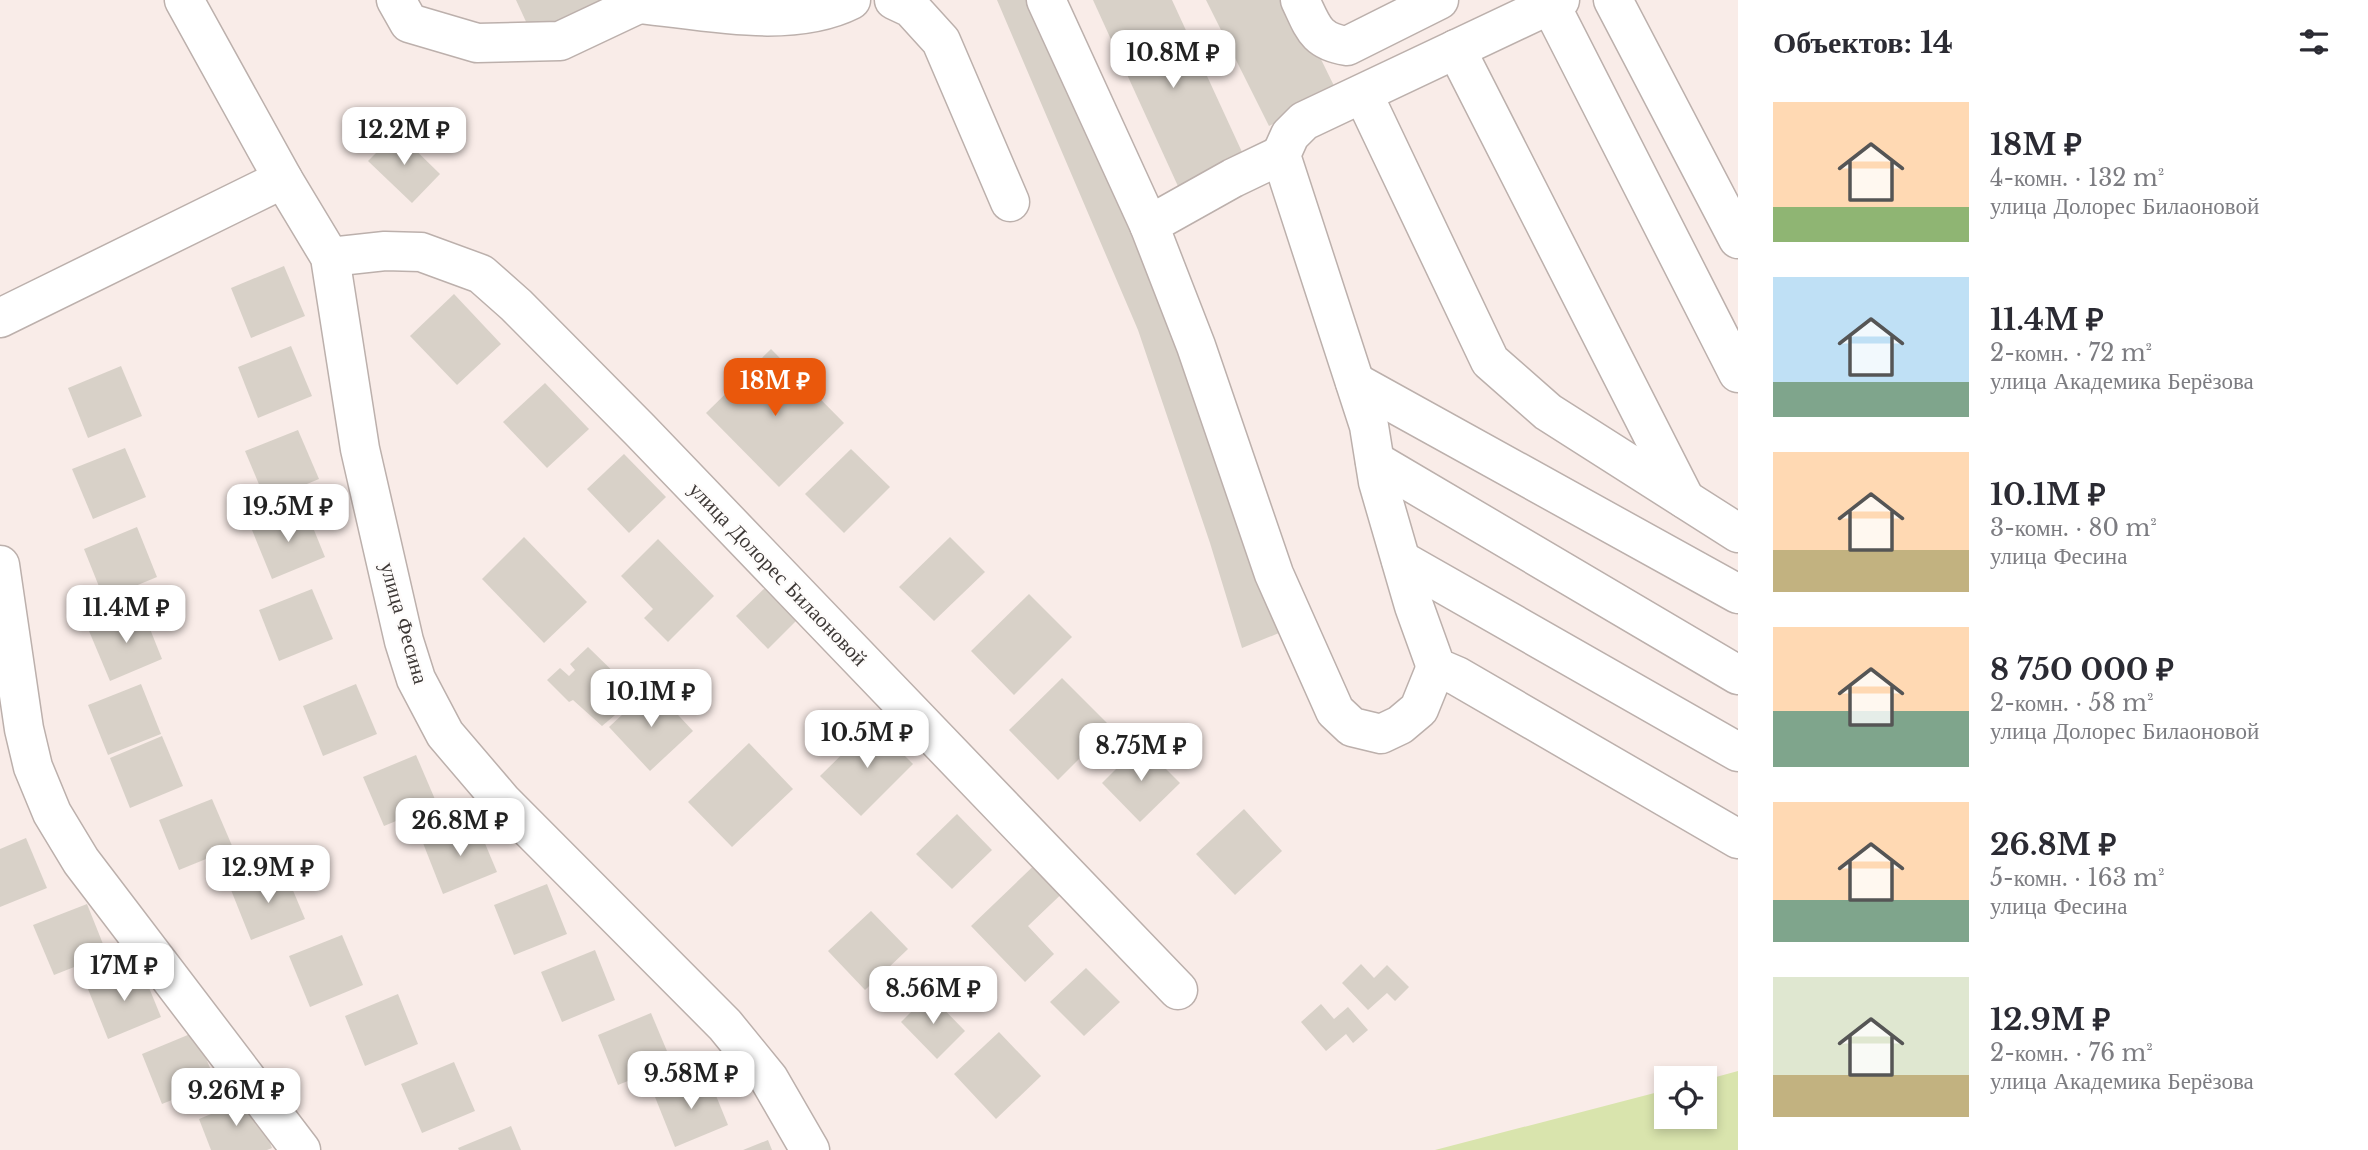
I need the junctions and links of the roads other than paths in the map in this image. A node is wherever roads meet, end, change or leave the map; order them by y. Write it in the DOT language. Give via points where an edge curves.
graph roads {
  1 [pos="184,0"];
  2 [pos="396,0"];
  3 [pos="851,0"];
  4 [pos="894,0"];
  5 [pos="1046,0"];
  6 [pos="1300,0"];
  7 [pos="1439,0"];
  8 [pos="1613,0"];
  9 [pos="644,2"];
  10 [pos="1555,2"];
  11 [pos="1456,49"];
  12 [pos="1363,94"];
  13 [pos="1281,155"];
  14 [pos="283,179"];
  15 [pos="1010,202"];
  16 [pos="1149,225"];
  17 [pos="1738,239"];
  18 [pos="330,257"];
  19 [pos="0,318"];
  20 [pos="1738,373"];
  21 [pos="1355,382"];
  22 [pos="1375,461"];
  23 [pos="1685,499"];
  24 [pos="1738,533"];
  25 [pos="1401,560"];
  26 [pos="0,565"];
  27 [pos="1738,594"];
  28 [pos="1436,667"];
  29 [pos="1738,675"];
  30 [pos="1738,752"];
  31 [pos="1738,839"];
  32 [pos="1178,990"];
  33 [pos="301,1150"];
  34 [pos="810,1150"];
  1 -- 14 [label="street, улица Фесина"];
  2 -- 9 [label="street" via="409,23 477,43 560,41"];
  3 -- 9 [label="street" via="814,14 746,16"];
  4 -- 15 [label="street" via="911,8 942,41"];
  5 -- 16 [label="street"];
  6 -- 7 [label="street" via="1315,33 1330,43 1347,46"];
  8 -- 17 [label="street"];
  10 -- 11 [label="street"];
  10 -- 20 [label="street"];
  11 -- 12 [label="street"];
  11 -- 23 [label="street"];
  12 -- 13 [label="street" via="1304,121 1290,135"];
  12 -- 23 [label="street" via="1490,360 1548,412"];
  13 -- 16 [label="street"];
  13 -- 21 [label="street"];
  14 -- 18 [label="street, улица Фесина"];
  14 -- 19 [label="street"];
  16 -- 28 [label="street" via="1274,574 1335,711 1352,727 1381,734 1419,709"];
  18 -- 32 [label="street, улица Долорес Билаоновой" via="421,252 481,274 640,430"];
  18 -- 34 [label="street, улица Фесина" via="360,449 404,641 416,679 445,734 503,802 725,1025 769,1079"];
  21 -- 22 [label="street"];
  21 -- 27 [label="street"];
  22 -- 25 [label="street"];
  22 -- 29 [label="street"];
  23 -- 24 [label="street"];
  25 -- 28 [label="street"];
  25 -- 30 [label="street"];
  26 -- 33 [label="street" via="24,729 33,768 52,813 89,872"];
  28 -- 31 [label="street"];
}
